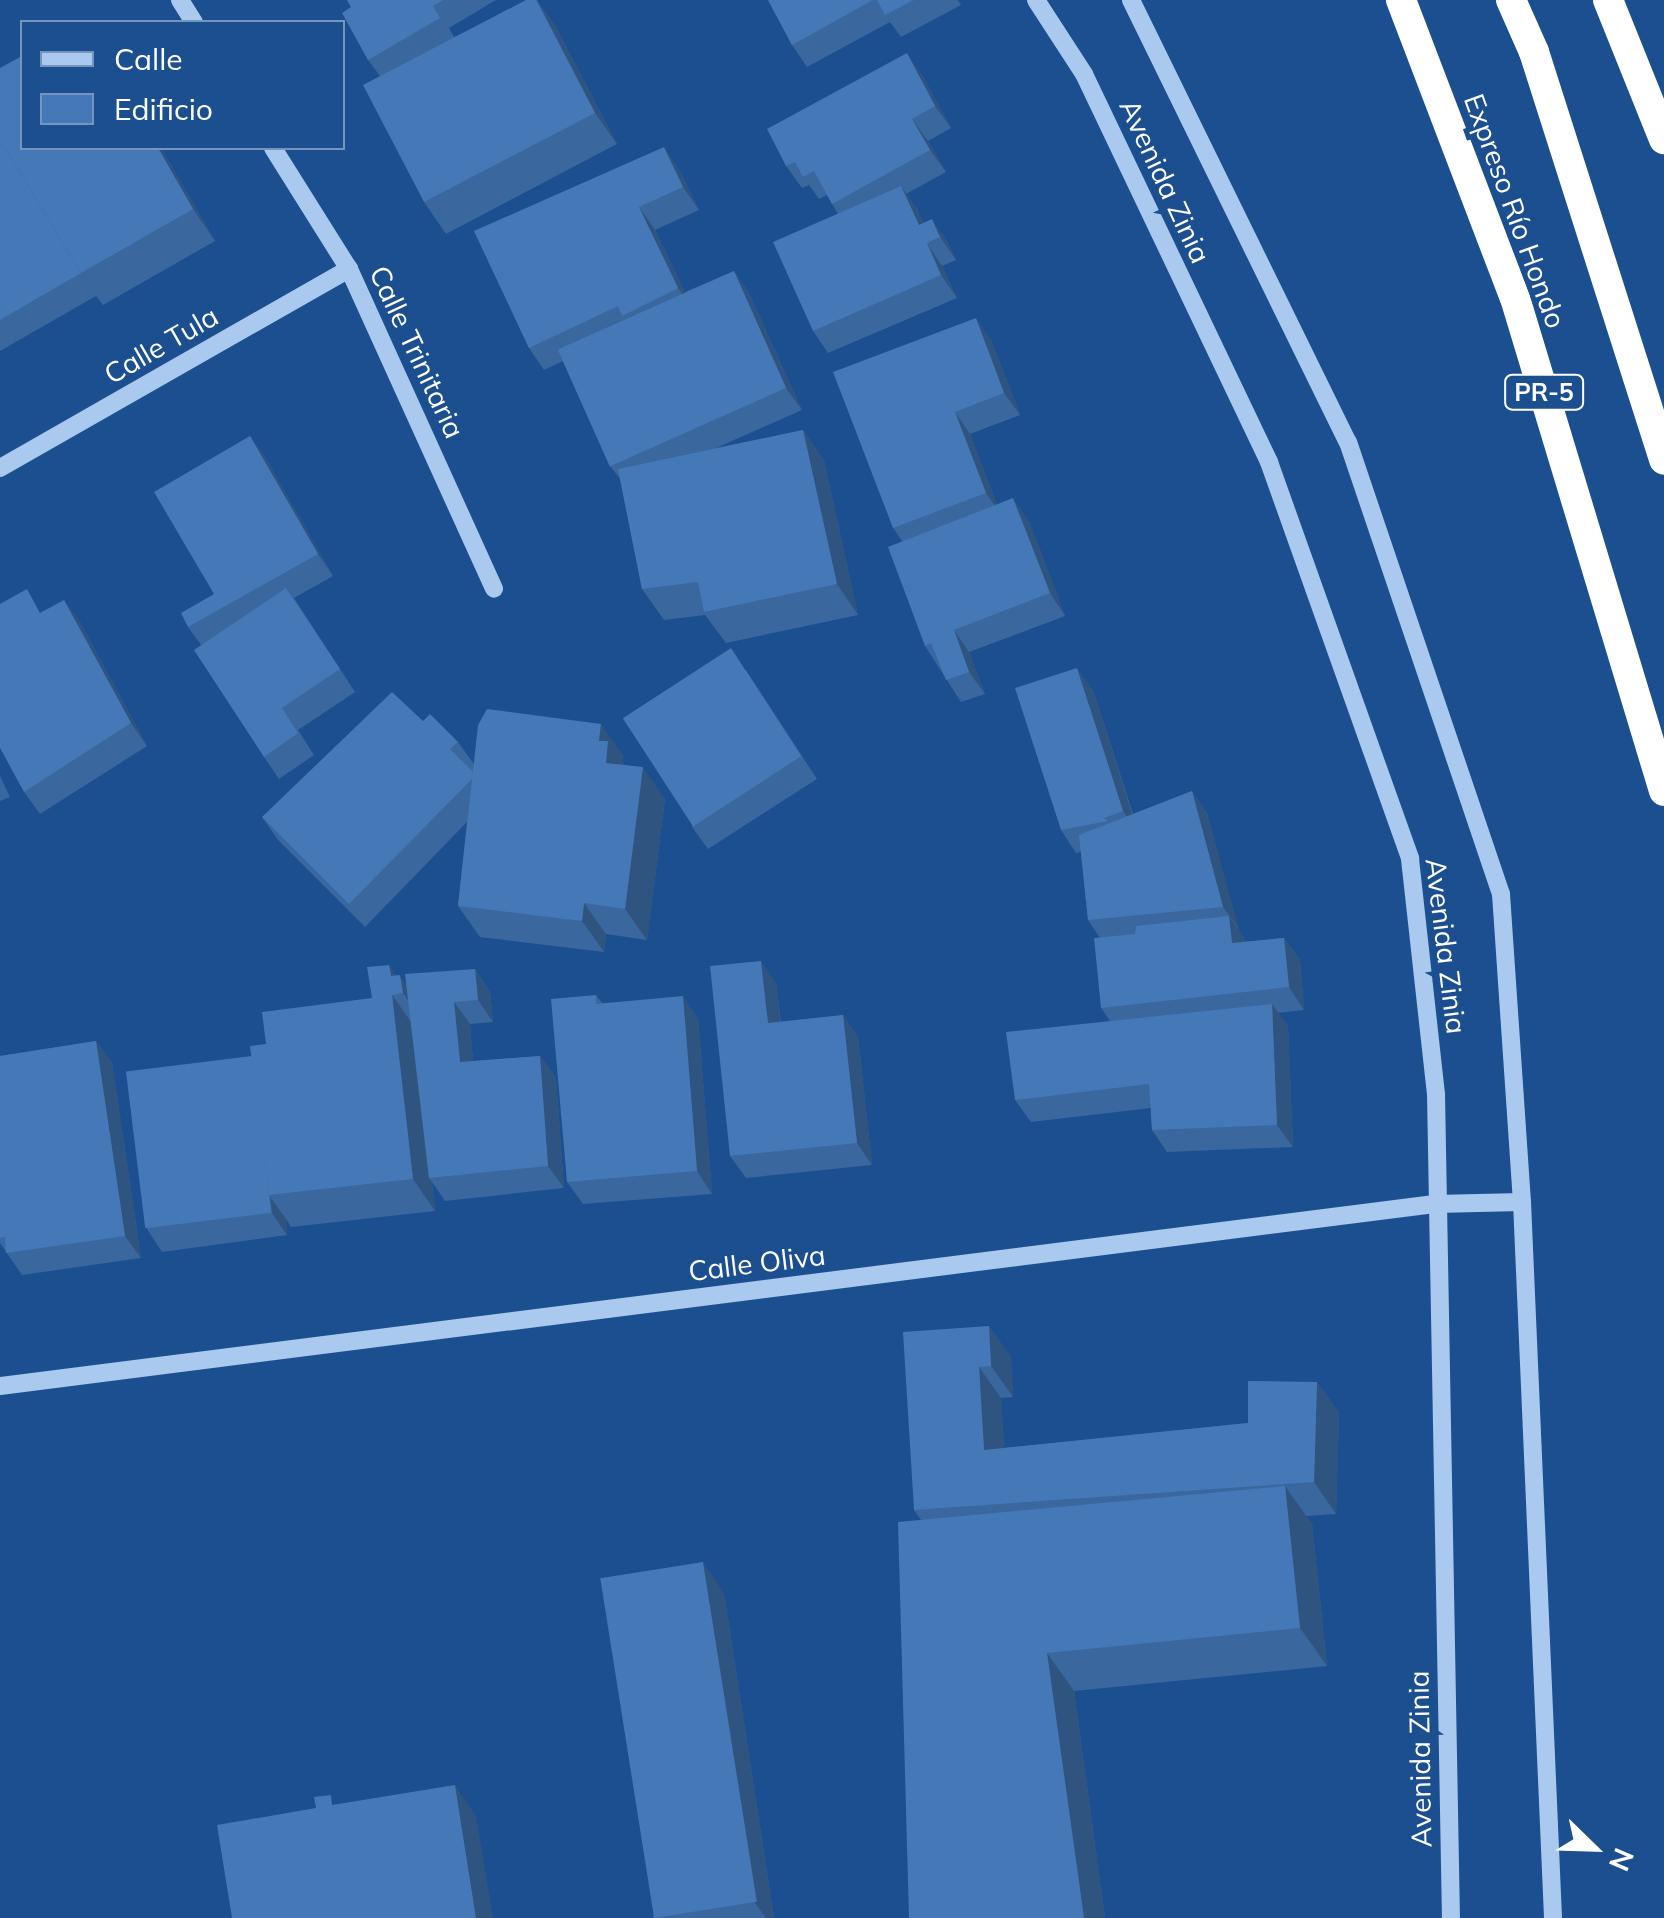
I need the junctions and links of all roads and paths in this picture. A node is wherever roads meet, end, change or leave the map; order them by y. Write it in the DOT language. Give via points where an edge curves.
graph roads {
  1 [pos="1036,0"];
  2 [pos="1131,0"];
  3 [pos="1401,0"];
  4 [pos="1511,0"];
  5 [pos="1608,0"];
  6 [pos="1664,139"];
  7 [pos="273,150"];
  8 [pos="349,269"];
  9 [pos="1664,460"];
  10 [pos="0,468"];
  11 [pos="494,589"];
  12 [pos="1664,791"];
  13 [pos="1522,1202"];
  14 [pos="1436,1204"];
  15 [pos="0,1386"];
  16 [pos="1451,1918"];
  17 [pos="1553,1918"];
  1 -- 14 [label="street, Avenida Zinia" via="1084,74 1269,462 1410,859 1436,1094"];
  2 -- 13 [label="street, Avenida Zinia" via="1348,442 1501,894"];
  3 -- 12 [label="highway, Expreso Río Hondo / PR-5" via="1515,298"];
  4 -- 9 [label="highway" via="1534,52"];
  5 -- 6 [label="highway"];
  7 -- 8 [label="street, Calle Trinitaria"];
  8 -- 10 [label="street, Calle Tula"];
  8 -- 11 [label="street, Calle Trinitaria"];
  13 -- 14 [label="street, Calle Oliva"];
  13 -- 17 [label="street, Avenida Zinia"];
  14 -- 15 [label="street, Calle Oliva"];
  14 -- 16 [label="street, Avenida Zinia"];
}
